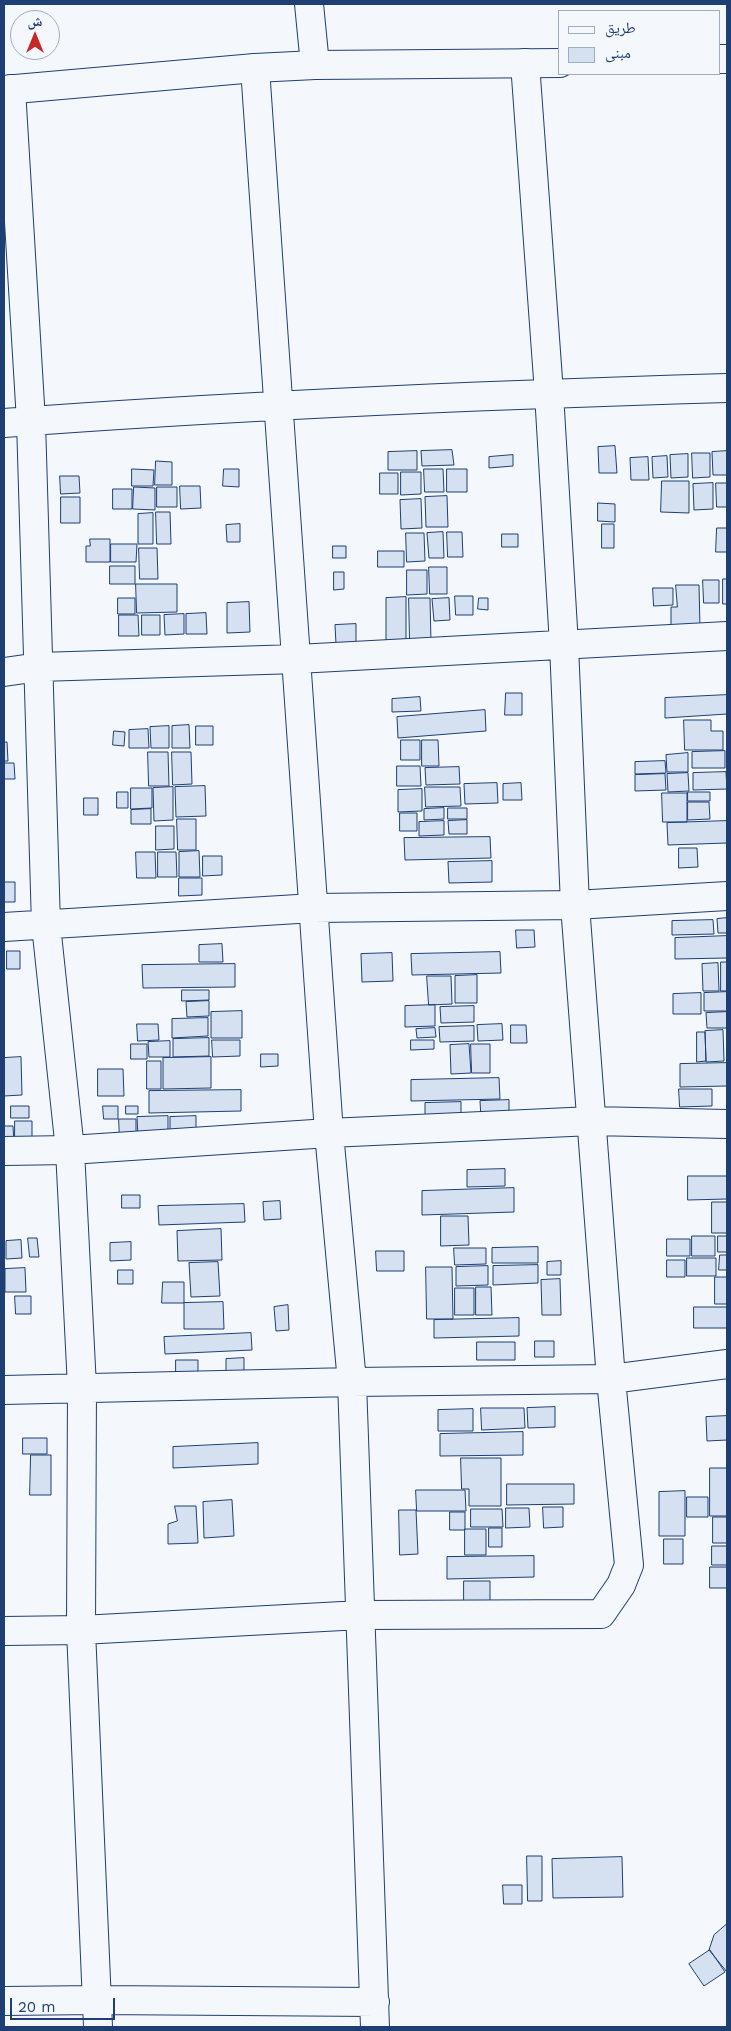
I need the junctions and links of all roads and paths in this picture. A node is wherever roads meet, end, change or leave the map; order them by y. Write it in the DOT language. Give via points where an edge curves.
graph roads {
  1 [pos="309,4"];
  2 [pos="525,63"];
  3 [pos="558,63"];
  4 [pos="315,65"];
  5 [pos="255,68"];
  6 [pos="7,90"];
  7 [pos="727,388"];
  8 [pos="549,393"];
  9 [pos="280,405"];
  10 [pos="31,421"];
  11 [pos="4,423"];
  12 [pos="727,636"];
  13 [pos="564,645"];
  14 [pos="297,659"];
  15 [pos="39,667"];
  16 [pos="4,672"];
  17 [pos="727,896"];
  18 [pos="574,905"];
  19 [pos="314,908"];
  20 [pos="46,925"];
  21 [pos="4,927"];
  22 [pos="592,1121"];
  23 [pos="727,1124"];
  24 [pos="329,1133"];
  25 [pos="70,1150"];
  26 [pos="4,1151"];
  27 [pos="727,1364"];
  28 [pos="611,1379"];
  29 [pos="352,1382"];
  30 [pos="82,1387"];
  31 [pos="4,1390"];
  32 [pos="362,1615"];
  33 [pos="81,1630"];
  34 [pos="4,1631"];
  35 [pos="97,2000"];
  36 [pos="4,2002"];
  37 [pos="375,2014"];
  38 [pos="98,2027"];
  1 -- 4 [label="main road"];
  2 -- 3 [label="main road"];
  2 -- 4 [label="main road"];
  2 -- 8 [label="main road"];
  4 -- 5 [label="main road"];
  5 -- 6 [label="main road"];
  5 -- 9 [label="main road"];
  6 -- 10 [label="main road"];
  7 -- 8 [label="main road"];
  8 -- 9 [label="main road"];
  8 -- 13 [label="main road"];
  9 -- 10 [label="main road"];
  9 -- 14 [label="main road"];
  10 -- 11 [label="main road"];
  10 -- 15 [label="main road"];
  12 -- 13 [label="main road"];
  13 -- 14 [label="main road"];
  13 -- 18 [label="main road"];
  14 -- 15 [label="main road"];
  14 -- 19 [label="main road"];
  15 -- 16 [label="main road"];
  15 -- 20 [label="main road"];
  17 -- 18 [label="main road"];
  18 -- 19 [label="main road"];
  18 -- 22 [label="main road"];
  19 -- 20 [label="main road"];
  19 -- 24 [label="main road"];
  20 -- 21 [label="main road"];
  20 -- 25 [label="main road"];
  22 -- 23 [label="main road"];
  22 -- 24 [label="main road"];
  22 -- 28 [label="main road"];
  24 -- 25 [label="main road"];
  24 -- 29 [label="main road"];
  25 -- 26 [label="main road"];
  25 -- 30 [label="main road"];
  27 -- 28 [label="main road"];
  28 -- 29 [label="main road"];
  28 -- 32 [label="main road" via="629,1565 621,1586 601,1614"];
  29 -- 30 [label="main road"];
  29 -- 32 [label="main road"];
  30 -- 31 [label="main road"];
  30 -- 33 [label="main road"];
  32 -- 33 [label="main road"];
  32 -- 37 [label="main road"];
  33 -- 34 [label="main road"];
  33 -- 35 [label="main road"];
  35 -- 36 [label="main road"];
  35 -- 37 [label="main road"];
  35 -- 38 [label="main road"];
}
